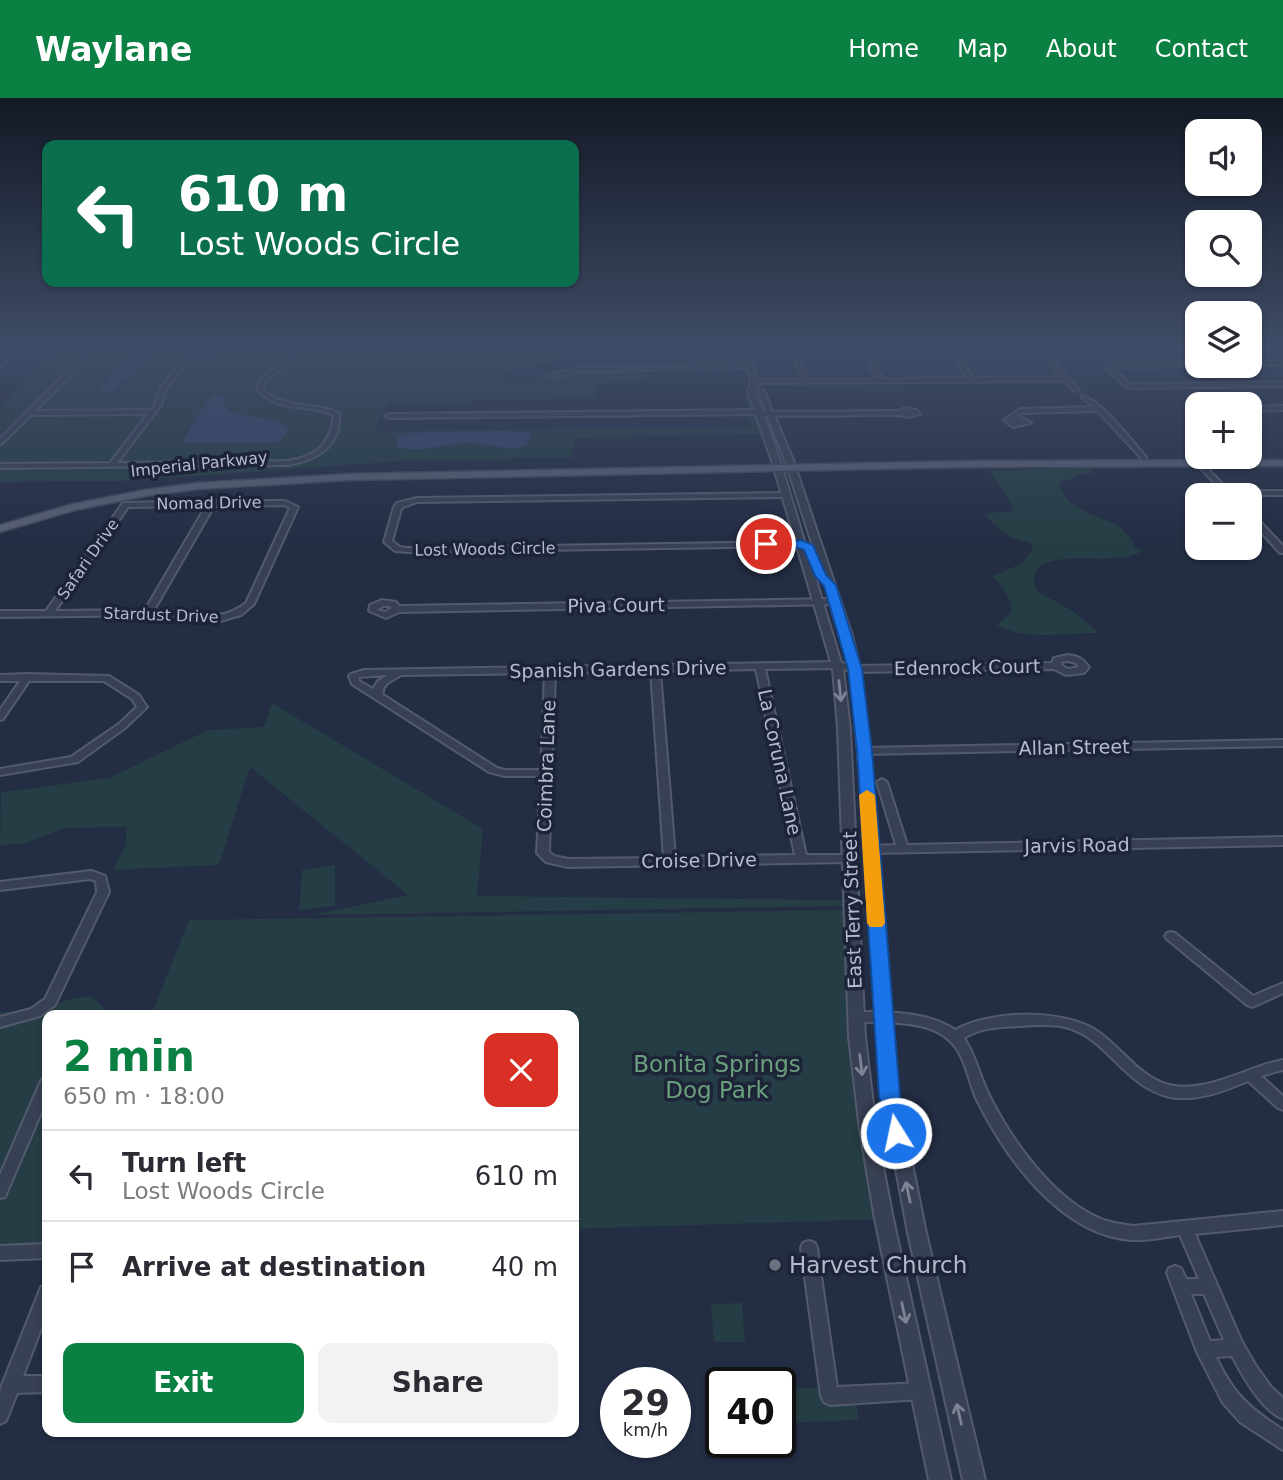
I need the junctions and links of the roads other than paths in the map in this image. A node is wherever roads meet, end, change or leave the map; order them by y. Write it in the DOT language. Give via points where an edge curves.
graph roads {
  1 [pos="92,412"];
  2 [pos="152,412"];
  3 [pos="334,412"];
  4 [pos="1018,412"];
  5 [pos="1102,412"];
  6 [pos="30,413"];
  7 [pos="762,413"];
  8 [pos="902,413"];
  9 [pos="388,416"];
  10 [pos="1012,416"];
  11 [pos="0,443"];
  12 [pos="1262,457"];
  13 [pos="1283,457"];
  14 [pos="1185,459"];
  15 [pos="1149,461"];
  16 [pos="1185,463"];
  17 [pos="1262,463"];
  18 [pos="1283,463"];
  19 [pos="783,464"];
  20 [pos="112,465"];
  21 [pos="0,466"];
  22 [pos="1205,469"];
  23 [pos="1218,483"];
  24 [pos="1262,493"];
  25 [pos="1283,493"];
  26 [pos="786,495"];
  27 [pos="212,503"];
  28 [pos="292,504"];
  29 [pos="126,505"];
  30 [pos="0,519"];
  31 [pos="1262,529"];
  32 [pos="0,530"];
  33 [pos="801,544"];
  34 [pos="1283,551"];
  35 [pos="830,585"];
  36 [pos="835,601"];
  37 [pos="819,602"];
  38 [pos="397,609"];
  39 [pos="148,612"];
  40 [pos="49,613"];
  41 [pos="0,614"];
  42 [pos="837,665"];
  43 [pos="760,666"];
  44 [pos="1056,666"];
  45 [pos="655,668"];
  46 [pos="855,669"];
  47 [pos="550,670"];
  48 [pos="399,673"];
  49 [pos="27,677"];
  50 [pos="0,678"];
  51 [pos="378,696"];
  52 [pos="0,717"];
  53 [pos="1283,743"];
  54 [pos="864,751"];
  55 [pos="0,772"];
  56 [pos="544,773"];
  57 [pos="882,782"];
  58 [pos="1283,841"];
  59 [pos="871,849"];
  60 [pos="903,849"];
  61 [pos="800,858"];
  62 [pos="849,858"];
  63 [pos="550,859"];
  64 [pos="670,860"];
  65 [pos="0,886"];
  66 [pos="1171,936"];
  67 [pos="1283,988"];
  68 [pos="856,1017"];
  69 [pos="883,1017"];
  70 [pos="0,1022"];
  71 [pos="955,1037"];
  72 [pos="1283,1065"];
  73 [pos="1250,1074"];
  74 [pos="42,1095"];
  75 [pos="1283,1104"];
  76 [pos="0,1192"];
  77 [pos="1283,1218"];
  78 [pos="1185,1229"];
  79 [pos="809,1248"];
  80 [pos="42,1251"];
  81 [pos="0,1253"];
  82 [pos="1211,1286"];
  83 [pos="42,1305"];
  84 [pos="1238,1348"];
  85 [pos="1207,1349"];
  86 [pos="42,1384"];
  87 [pos="11,1385"];
  88 [pos="921,1391"];
  89 [pos="1283,1410"];
  90 [pos="0,1415"];
  91 [pos="1283,1441"];
  92 [pos="940,1480"];
  93 [pos="974,1480"];
  1 -- 6 [label="street"];
  2 -- 20 [label="street"];
  3 -- 20 [label="street" via="321,453 308,460"];
  4 -- 10 [label="street"];
  5 -- 15 [label="street"];
  6 -- 11 [label="street"];
  7 -- 8 [label="street"];
  7 -- 9 [label="street"];
  7 -- 19 [label="street"];
  12 -- 13 [label="main road, Imperial Parkway"];
  14 -- 15 [label="main road, Imperial Parkway"];
  15 -- 16 [label="main road, Imperial Parkway"];
  15 -- 19 [label="main road, Imperial Parkway"];
  17 -- 18 [label="main road, Imperial Parkway"];
  19 -- 26 [label="street, East Terry Street"];
  19 -- 30 [label="main road, Imperial Parkway" via="503,462 270,472 140,485"];
  19 -- 32 [label="main road, Imperial Parkway" via="468,472 198,486 73,508"];
  19 -- 35 [label="street"];
  20 -- 21 [label="street"];
  22 -- 23 [label="street"];
  24 -- 25 [label="street"];
  26 -- 33 [label="street, East Terry Street"];
  26 -- 33 [label="street, Lost Woods Circle" via="417,500 397,509 388,542 408,550"];
  27 -- 28 [label="street, Nomad Drive"];
  27 -- 29 [label="street, Nomad Drive"];
  27 -- 39 [label="street"];
  28 -- 39 [label="street, Stardust Drive" via="246,609 217,619"];
  29 -- 40 [label="street, Safari Drive"];
  31 -- 34 [label="street"];
  33 -- 35 [label="street" via="809,548"];
  33 -- 37 [label="street, East Terry Street"];
  35 -- 36 [label="street"];
  36 -- 37 [label="street, Piva Court"];
  36 -- 46 [label="street"];
  37 -- 38 [label="street, Piva Court"];
  37 -- 42 [label="street, East Terry Street"];
  39 -- 40 [label="street, Stardust Drive"];
  40 -- 41 [label="street, Stardust Drive"];
  42 -- 43 [label="street, Spanish Gardens Drive"];
  42 -- 46 [label="street, Edenrock Court"];
  42 -- 62 [label="street, East Terry Street, one-way"];
  43 -- 45 [label="street, Spanish Gardens Drive"];
  43 -- 61 [label="street, La Coruna Lane"];
  44 -- 46 [label="street, Edenrock Court"];
  45 -- 47 [label="street, Spanish Gardens Drive"];
  45 -- 64 [label="street"];
  46 -- 54 [label="street"];
  47 -- 48 [label="street, Spanish Gardens Drive"];
  47 -- 56 [label="street, Coimbra Lane"];
  48 -- 51 [label="street" via="382,683"];
  48 -- 51 [label="street, Spanish Gardens Drive" via="354,676 355,682"];
  49 -- 50 [label="street"];
  49 -- 52 [label="street"];
  49 -- 55 [label="street" via="106,678 136,697 142,707 74,760"];
  51 -- 56 [label="street, Spanish Gardens Drive" via="493,770"];
  53 -- 54 [label="street, Allan Street"];
  54 -- 59 [label="street"];
  56 -- 63 [label="street, Coimbra Lane" via="543,853"];
  57 -- 60 [label="street"];
  58 -- 60 [label="street, Jarvis Road"];
  59 -- 60 [label="street, Jarvis Road"];
  59 -- 69 [label="street"];
  61 -- 62 [label="street, Croise Drive"];
  61 -- 64 [label="street, Croise Drive"];
  62 -- 68 [label="street, East Terry Street"];
  63 -- 64 [label="street, Croise Drive" via="568,863"];
  65 -- 70 [label="street" via="91,876 101,879 103,892 50,1002 35,1013"];
  66 -- 67 [label="street" via="1252,1002"];
  68 -- 69 [label="street"];
  68 -- 88 [label="street, East Terry Street, one-way" via="868,1130"];
  69 -- 71 [label="street" via="941,1028"];
  93 -- 69 [label="street, one-way" via="900,1153"];
  71 -- 73 [label="street" via="982,1023 1061,1022 1084,1030 1146,1081 1168,1090 1202,1092"];
  71 -- 78 [label="street" via="1004,1132 1058,1200 1110,1229 1133,1233"];
  72 -- 73 [label="street"];
  73 -- 75 [label="street"];
  74 -- 76 [label="street"];
  77 -- 78 [label="street"];
  78 -- 82 [label="street"];
  79 -- 88 [label="street" via="830,1396"];
  80 -- 81 [label="street"];
  82 -- 84 [label="street"];
  82 -- 85 [label="street" via="1178,1280"];
  83 -- 87 [label="street"];
  84 -- 85 [label="street"];
  84 -- 89 [label="street" via="1256,1382"];
  85 -- 91 [label="street" via="1230,1398"];
  86 -- 87 [label="street"];
  87 -- 90 [label="street"];
  88 -- 92 [label="street, East Terry Street"];
}
